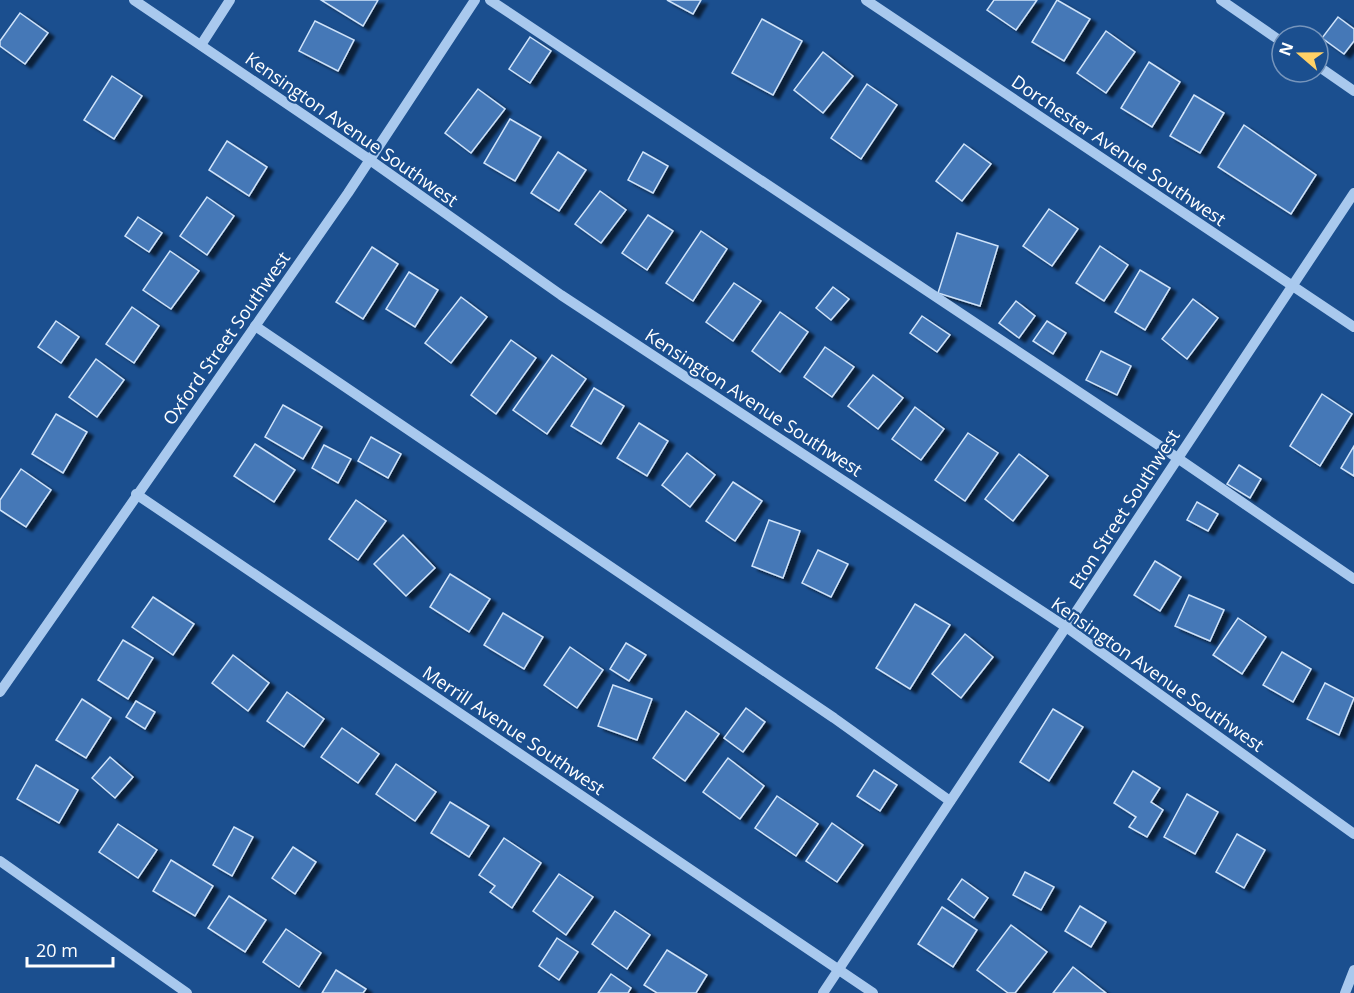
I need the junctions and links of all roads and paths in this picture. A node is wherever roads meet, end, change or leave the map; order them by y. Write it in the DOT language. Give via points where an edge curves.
graph roads {
  1 [pos="134,0"];
  2 [pos="230,0"];
  3 [pos="475,0"];
  4 [pos="490,0"];
  5 [pos="866,0"];
  6 [pos="1221,0"];
  7 [pos="1270,34"];
  8 [pos="201,45"];
  9 [pos="1330,74"];
  10 [pos="1354,91"];
  11 [pos="370,160"];
  12 [pos="1354,193"];
  13 [pos="1292,285"];
  14 [pos="255,326"];
  15 [pos="1354,327"];
  16 [pos="1177,459"];
  17 [pos="136,494"];
  18 [pos="1354,579"];
  19 [pos="1066,627"];
  20 [pos="0,692"];
  21 [pos="950,801"];
  22 [pos="1354,834"];
  23 [pos="0,861"];
  24 [pos="839,970"];
  25 [pos="1354,970"];
  26 [pos="187,993"];
  27 [pos="823,993"];
  28 [pos="873,993"];
  29 [pos="1345,993"];
  1 -- 8 [label="street, Kensington Avenue Southwest"];
  2 -- 8 [label="street"];
  3 -- 11 [label="street, Oxford Street Southwest"];
  4 -- 16 [label="street"];
  5 -- 13 [label="street, Dorchester Avenue Southwest"];
  6 -- 7 [label="street"];
  8 -- 11 [label="street, Kensington Avenue Southwest"];
  9 -- 10 [label="street"];
  11 -- 14 [label="street, Oxford Street Southwest"];
  11 -- 19 [label="street, Kensington Avenue Southwest" via="561,295"];
  12 -- 13 [label="street, Eton Street Southwest"];
  13 -- 15 [label="street, Dorchester Avenue Southwest"];
  13 -- 16 [label="street, Eton Street Southwest"];
  14 -- 17 [label="street, Oxford Street Southwest"];
  14 -- 21 [label="street" via="834,718"];
  16 -- 18 [label="street"];
  16 -- 19 [label="street, Eton Street Southwest"];
  17 -- 20 [label="street, Oxford Street Southwest"];
  17 -- 24 [label="street, Merrill Avenue Southwest"];
  19 -- 21 [label="street, Eton Street Southwest"];
  19 -- 22 [label="street, Kensington Avenue Southwest"];
  21 -- 24 [label="street, Eton Street Southwest"];
  23 -- 26 [label="street"];
  24 -- 27 [label="street, Eton Street Southwest"];
  24 -- 28 [label="street, Merrill Avenue Southwest"];
  25 -- 29 [label="street"];
}
